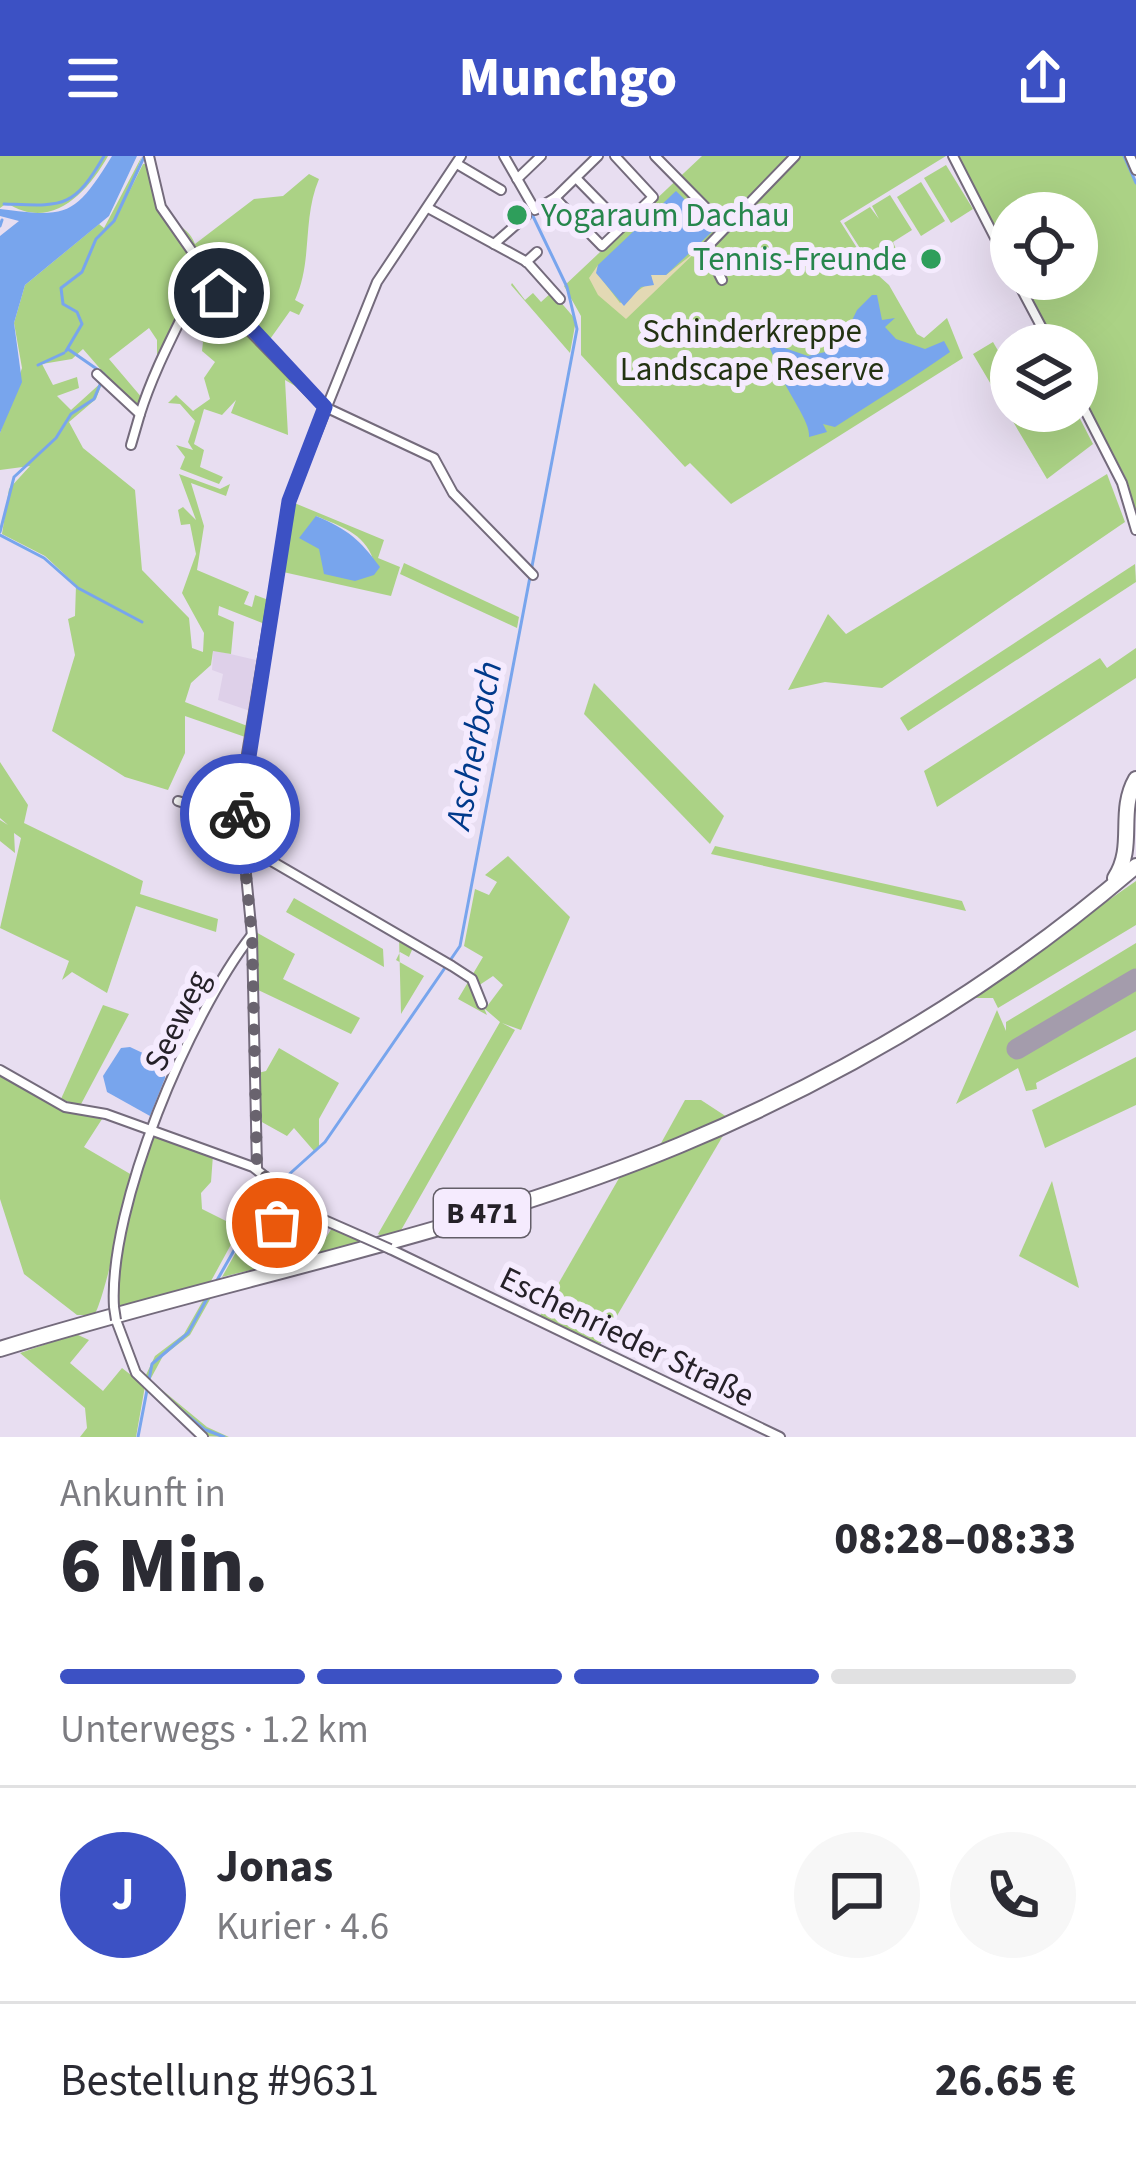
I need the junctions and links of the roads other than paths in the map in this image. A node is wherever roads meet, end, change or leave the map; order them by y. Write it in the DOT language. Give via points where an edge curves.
graph roads {
  1 [pos="148,156"];
  2 [pos="504,156"];
  3 [pos="541,156"];
  4 [pos="598,156"];
  5 [pos="615,156"];
  6 [pos="655,156"];
  7 [pos="795,156"];
  8 [pos="953,156"];
  9 [pos="1130,156"];
  10 [pos="459,160"];
  11 [pos="1136,170"];
  12 [pos="576,178"];
  13 [pos="517,179"];
  14 [pos="501,190"];
  15 [pos="555,198"];
  16 [pos="428,208"];
  17 [pos="531,213"];
  18 [pos="623,226"];
  19 [pos="724,227"];
  20 [pos="990,228"];
  21 [pos="494,244"];
  22 [pos="536,252"];
  23 [pos="526,262"];
  24 [pos="203,272"];
  25 [pos="518,274"];
  26 [pos="722,280"];
  27 [pos="560,299"];
  28 [pos="97,374"];
  29 [pos="325,407"];
  30 [pos="140,415"];
  31 [pos="1096,432"];
  32 [pos="131,445"];
  33 [pos="1136,530"];
  34 [pos="531,573"];
  35 [pos="1136,784"];
  36 [pos="178,801"];
  37 [pos="1136,819"];
  38 [pos="242,837"];
  39 [pos="245,859"];
  40 [pos="1136,866"];
  41 [pos="1136,878"];
  42 [pos="1105,892"];
  43 [pos="252,936"];
  44 [pos="482,1004"];
  45 [pos="0,1070"];
  46 [pos="151,1132"];
  47 [pos="257,1169"];
  48 [pos="290,1198"];
  49 [pos="314,1216"];
  50 [pos="0,1349"];
  51 [pos="203,1437"];
  52 [pos="780,1437"];
  1 -- 24 [label="street" via="161,207"];
  2 -- 13 [label="street"];
  3 -- 13 [label="street"];
  4 -- 12 [label="street"];
  5 -- 18 [label="street" via="653,197"];
  6 -- 19 [label="street"];
  7 -- 19 [label="street"];
  8 -- 20 [label="street"];
  9 -- 11 [label="street"];
  10 -- 14 [label="street"];
  10 -- 16 [label="street"];
  12 -- 15 [label="street"];
  12 -- 18 [label="street"];
  13 -- 17 [label="street"];
  15 -- 17 [label="street"];
  15 -- 18 [label="street" via="602,246"];
  16 -- 21 [label="street"];
  16 -- 29 [label="street" via="377,282"];
  17 -- 21 [label="street"];
  19 -- 26 [label="street" via="706,248"];
  21 -- 23 [label="street"];
  22 -- 23 [label="street"];
  23 -- 25 [label="street"];
  23 -- 27 [label="street"];
  24 -- 29 [label="street"];
  24 -- 30 [label="street" via="157,359"];
  28 -- 30 [label="street"];
  29 -- 34 [label="street" via="434,458 453,493"];
  29 -- 38 [label="street" via="289,501 241,785"];
  30 -- 32 [label="street"];
  31 -- 33 [label="street"];
  35 -- 37 [label="highway"];
  35 -- 42 [label="highway" via="1125,807 1128,854"];
  36 -- 38 [label="street" via="226,816"];
  38 -- 39 [label="street"];
  39 -- 43 [label="street"];
  39 -- 44 [label="street" via="268,859 448,963 472,979"];
  40 -- 42 [label="highway, B 471"];
  41 -- 42 [label="highway"];
  42 -- 50 [label="highway, B 471" via="902,1034 679,1145 560,1189"];
  43 -- 46 [label="street, Seeweg" via="191,1041"];
  43 -- 47 [label="street"];
  45 -- 46 [label="street, Eschenrieder Straße" via="65,1107"];
  46 -- 47 [label="street, Eschenrieder Straße"];
  46 -- 51 [label="street, Seeweg, bridge" via="125,1211 116,1320 146,1385"];
  47 -- 48 [label="street, Eschenrieder Straße"];
  48 -- 49 [label="street, Eschenrieder Straße"];
  48 -- 49 [label="street" via="277,1223 304,1236"];
  49 -- 52 [label="street, Eschenrieder Straße, bridge"];
}
